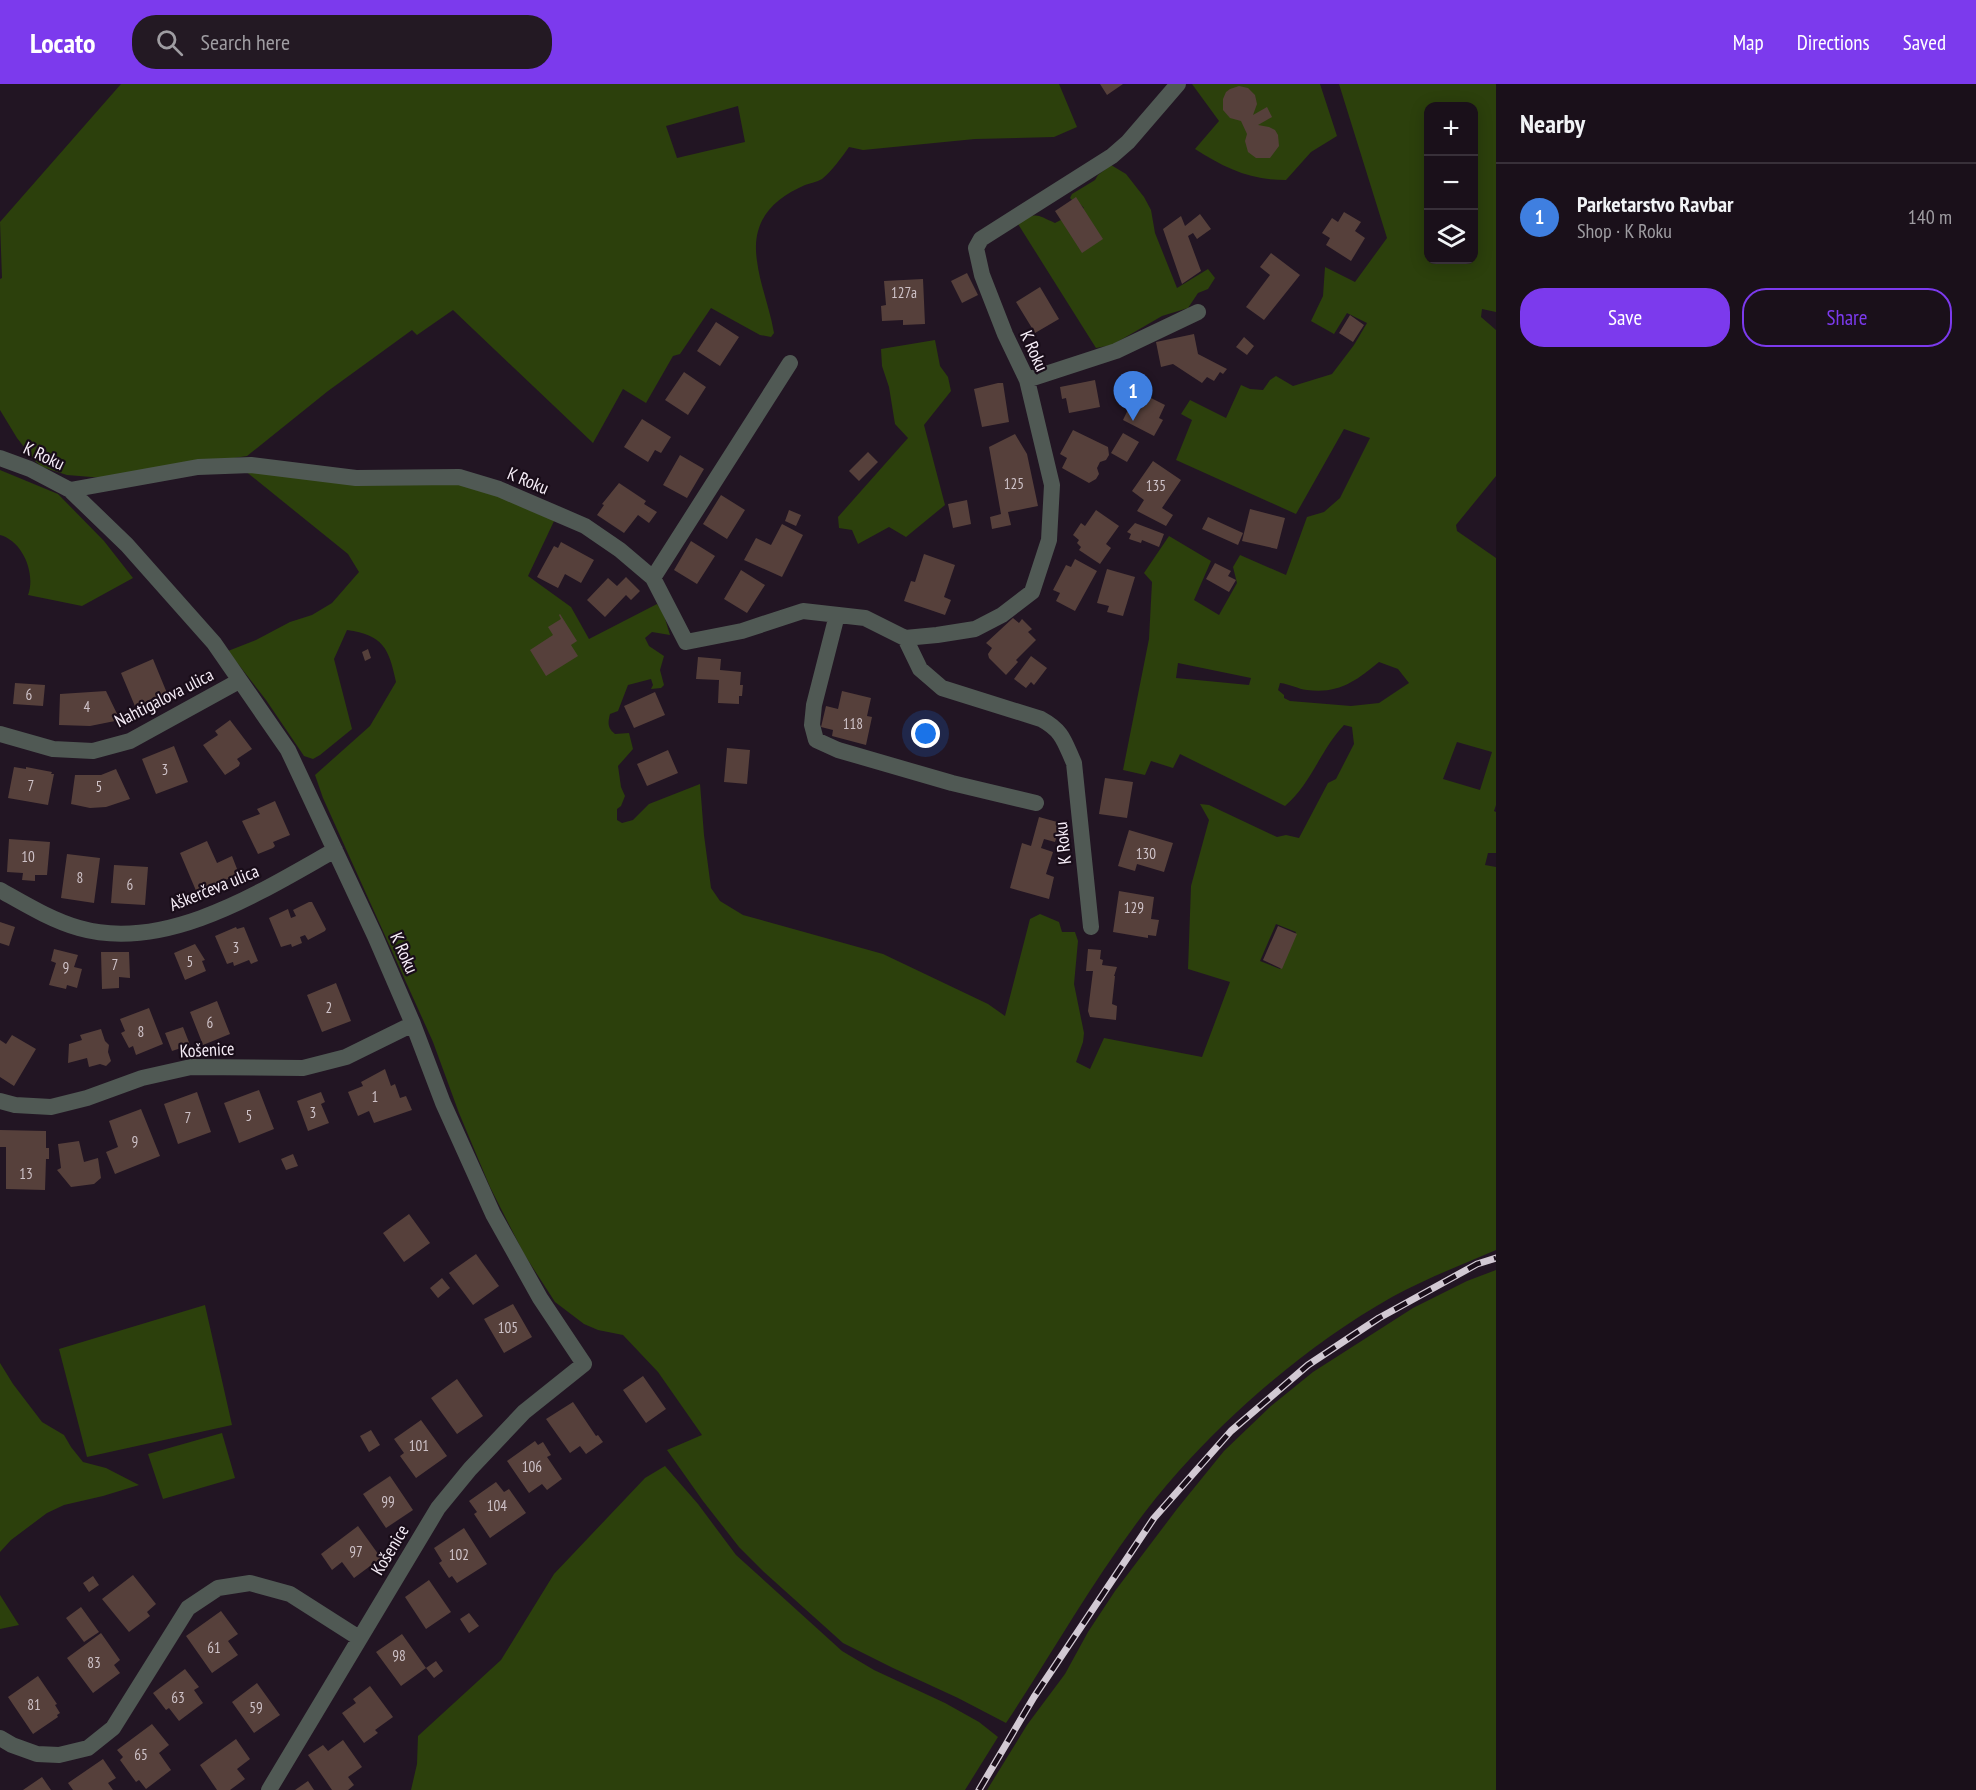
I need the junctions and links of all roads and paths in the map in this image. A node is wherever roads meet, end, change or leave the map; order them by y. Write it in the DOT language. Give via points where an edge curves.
graph roads {
  1 [pos="1178,84"];
  2 [pos="1198,312"];
  3 [pos="790,363"];
  4 [pos="1027,380"];
  5 [pos="0,458"];
  6 [pos="70,490"];
  7 [pos="653,578"];
  8 [pos="837,615"];
  9 [pos="905,638"];
  10 [pos="238,681"];
  11 [pos="0,734"];
  12 [pos="1036,803"];
  13 [pos="335,850"];
  14 [pos="0,891"];
  15 [pos="1091,927"];
  16 [pos="413,1024"];
  17 [pos="0,1101"];
  18 [pos="585,1364"];
  19 [pos="359,1638"];
  20 [pos="0,1738"];
  21 [pos="269,1790"];
  1 -- 4 [label="street, K Roku" via="1112,156 981,240 976,248 982,275"];
  2 -- 4 [label="street" via="1116,351"];
  3 -- 7 [label="street"];
  4 -- 9 [label="street, K Roku" via="1052,485 1049,540 1032,592 975,629"];
  5 -- 6 [label="street, K Roku"];
  6 -- 7 [label="street, K Roku" via="198,467 240,465 356,478 459,477 499,489 585,526"];
  6 -- 10 [label="street, K Roku" via="127,544 206,634"];
  7 -- 8 [label="street, K Roku" via="686,642 742,631 803,611"];
  8 -- 9 [label="street, K Roku" via="865,618"];
  8 -- 12 [label="street" via="814,705 812,725 816,740 952,783"];
  9 -- 15 [label="street, K Roku" via="920,669 942,688 1041,719 1055,727 1063,739 1074,763"];
  10 -- 11 [label="street, Nahtigalova ulica" via="130,741 93,751 53,749"];
  10 -- 13 [label="street, K Roku" via="288,750"];
  13 -- 14 [label="street, Aškerčeva ulica" via="240,902 164,930 118,933 80,928"];
  13 -- 16 [label="street, K Roku"];
  16 -- 17 [label="street, Košenice" via="346,1057 303,1068 191,1066 51,1107"];
  16 -- 18 [label="street, K Roku" via="443,1103 493,1214 540,1299"];
  18 -- 19 [label="street, Košenice" via="524,1412 470,1469 438,1508"];
  19 -- 20 [label="street" via="290,1594 250,1583 218,1588 188,1608 112,1728 88,1748 58,1755 37,1754"];
  19 -- 21 [label="street, Košenice"];
}
